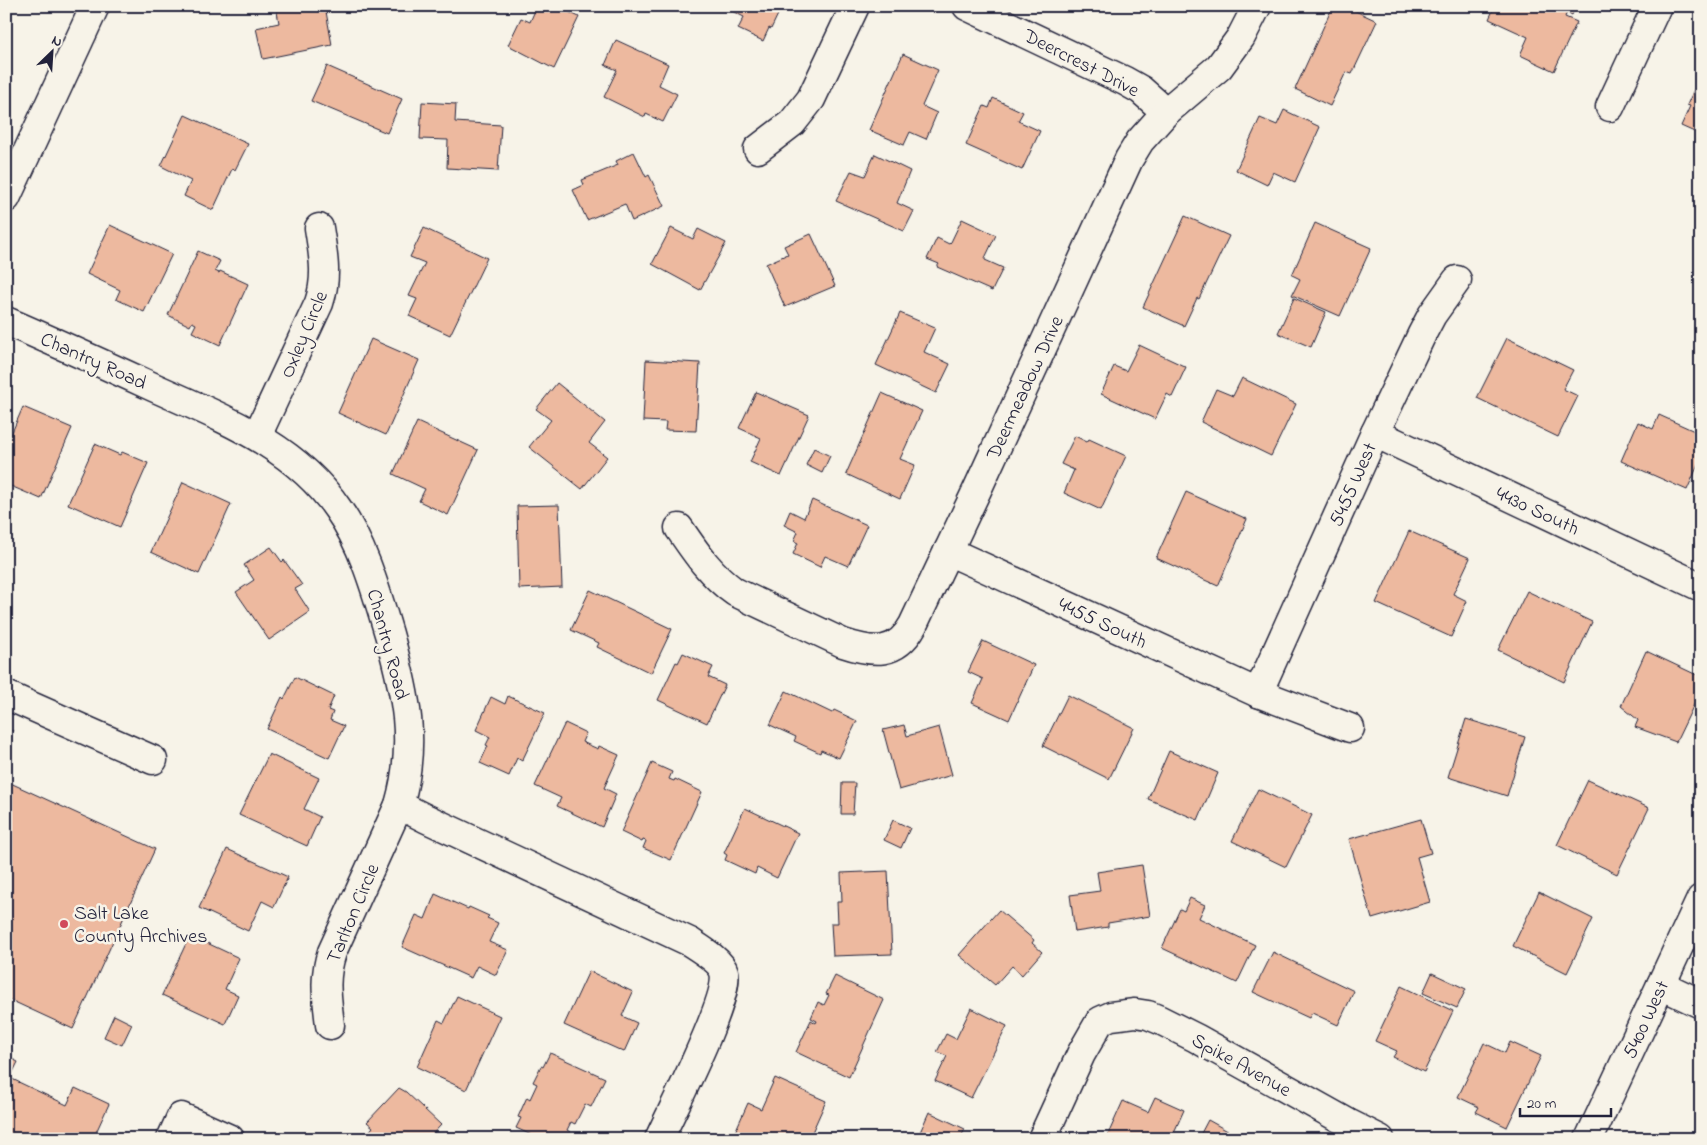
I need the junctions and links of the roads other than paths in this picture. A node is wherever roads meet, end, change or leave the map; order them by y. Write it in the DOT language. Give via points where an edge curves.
graph roads {
  1 [pos="95,6"];
  2 [pos="855,6"];
  3 [pos="966,6"];
  4 [pos="1257,6"];
  5 [pos="1657,6"];
  6 [pos="1610,107"];
  7 [pos="1166,112"];
  8 [pos="758,149"];
  9 [pos="6,198"];
  10 [pos="320,228"];
  11 [pos="1457,280"];
  12 [pos="6,321"];
  13 [pos="1375,434"];
  14 [pos="257,436"];
  15 [pos="679,528"];
  16 [pos="948,551"];
  17 [pos="1701,587"];
  18 [pos="1258,693"];
  19 [pos="6,695"];
  20 [pos="1350,728"];
  21 [pos="153,760"];
  22 [pos="399,805"];
  23 [pos="1701,899"];
  24 [pos="1661,985"];
  25 [pos="1701,1004"];
  26 [pos="330,1025"];
  27 [pos="171,1139"];
  28 [pos="230,1139"];
  29 [pos="659,1139"];
  30 [pos="1042,1139"];
  31 [pos="1380,1139"];
  32 [pos="1589,1139"];
  1 -- 9 [label="street"];
  2 -- 8 [label="street" via="811,99 792,123"];
  3 -- 7 [label="street, Deercrest Drive" via="1125,81"];
  4 -- 7 [label="street, Deermeadow Drive" via="1241,37 1219,67"];
  5 -- 6 [label="street"];
  7 -- 16 [label="street, Deermeadow Drive" via="1140,141 1119,179"];
  10 -- 14 [label="street, Oxley Circle" via="324,288"];
  11 -- 13 [label="street, 5455 West" via="1432,316"];
  12 -- 14 [label="street, Chantry Road"];
  13 -- 17 [label="street, 4430 South"];
  13 -- 18 [label="street, 5455 West"];
  14 -- 22 [label="street, Chantry Road" via="281,451 321,488 346,522 362,552 406,698 408,765"];
  15 -- 16 [label="street, Deermeadow Drive" via="704,564 719,581 735,592 843,643 876,651 897,644 907,635"];
  16 -- 18 [label="street, 4455 South"];
  18 -- 20 [label="street, 4455 South"];
  19 -- 21 [label="street"];
  22 -- 26 [label="street, Tarlton Circle" via="330,959 326,981"];
  22 -- 29 [label="street" via="690,942 724,971 724,985 716,1014"];
  23 -- 24 [label="street, 5400 West"];
  24 -- 25 [label="street"];
  24 -- 32 [label="street, 5400 West"];
  27 -- 28 [label="street" via="181,1117"];
  30 -- 31 [label="street, Spike Avenue" via="1081,1054 1100,1022 1111,1016 1135,1013 1160,1020 1232,1057"];
}
